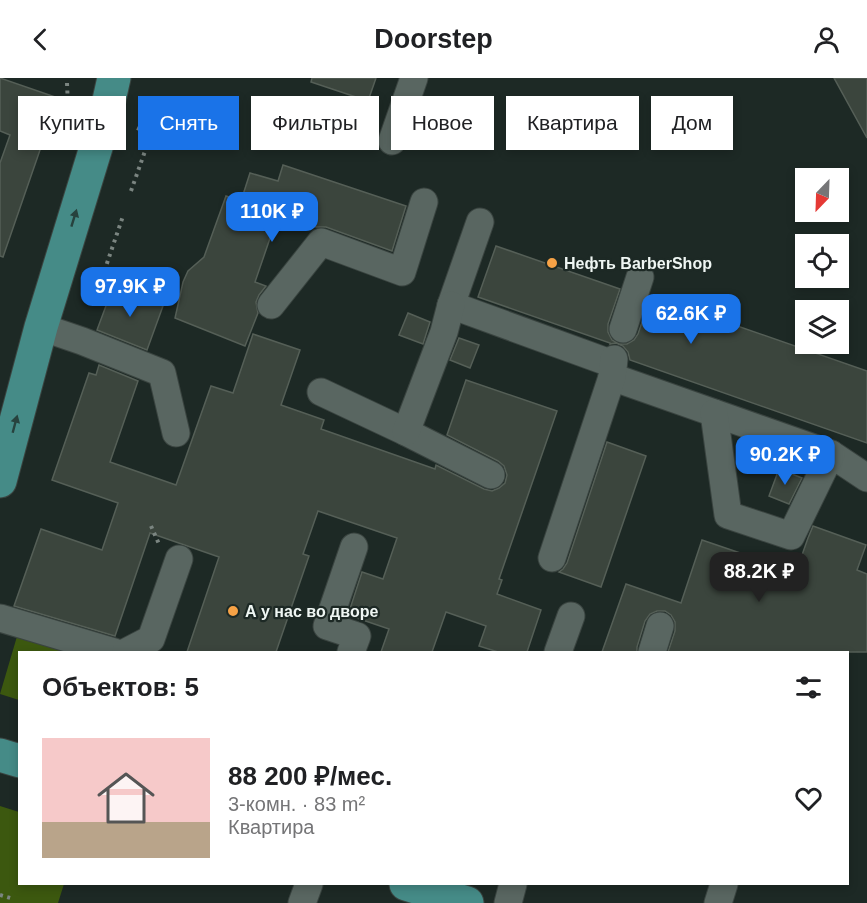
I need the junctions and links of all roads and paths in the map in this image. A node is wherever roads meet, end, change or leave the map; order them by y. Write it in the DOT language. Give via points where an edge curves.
graph roads {
  1 [pos="114,78"];
  2 [pos="414,78"];
  3 [pos="67,84"];
  4 [pos="68,96"];
  5 [pos="408,96"];
  6 [pos="145,150"];
  7 [pos="130,191"];
  8 [pos="424,202"];
  9 [pos="123,216"];
  10 [pos="480,222"];
  11 [pos="640,277"];
  12 [pos="102,278"];
  13 [pos="271,305"];
  14 [pos="451,305"];
  15 [pos="41,327"];
  16 [pos="623,329"];
  17 [pos="613,365"];
  18 [pos="321,392"];
  19 [pos="714,413"];
  20 [pos="406,432"];
  21 [pos="176,433"];
  22 [pos="831,454"];
  23 [pos="491,475"];
  24 [pos="867,478"];
  25 [pos="0,481"];
  26 [pos="354,547"];
  27 [pos="552,558"];
  28 [pos="179,559"];
  29 [pos="571,616"];
  30 [pos="0,618"];
  31 [pos="660,626"];
  32 [pos="111,651"];
  33 [pos="128,651"];
  34 [pos="351,651"];
  35 [pos="558,651"];
  36 [pos="652,651"];
  37 [pos="0,755"];
  38 [pos="18,760"];
  39 [pos="309,885"];
  40 [pos="409,885"];
  41 [pos="513,885"];
  42 [pos="724,885"];
  43 [pos="0,895"];
  44 [pos="14,899"];
  45 [pos="302,903"];
  46 [pos="467,903"];
  47 [pos="508,903"];
  48 [pos="718,903"];
  15 -- 1 [label="main road, one-way"];
  2 -- 5 [label="lane"];
  3 -- 4 [label="path"];
  6 -- 7 [label="path"];
  8 -- 13 [label="lane" via="402,272 321,242"];
  9 -- 12 [label="path"];
  10 -- 14 [label="lane"];
  11 -- 16 [label="lane"];
  14 -- 17 [label="lane"];
  14 -- 20 [label="lane"];
  15 -- 21 [label="lane" via="162,374"];
  25 -- 15 [label="main road, one-way"];
  17 -- 19 [label="lane"];
  17 -- 27 [label="lane"];
  18 -- 20 [label="lane"];
  19 -- 22 [label="lane"];
  19 -- 22 [label="lane" via="728,515 791,536"];
  20 -- 23 [label="lane"];
  22 -- 24 [label="lane"];
  26 -- 34 [label="lane" via="327,627 357,636"];
  28 -- 33 [label="lane" via="152,639"];
  29 -- 35 [label="lane"];
  30 -- 32 [label="lane"];
  31 -- 36 [label="lane"];
  37 -- 38 [label="main road"];
  39 -- 45 [label="lane"];
  40 -- 46 [label="main road"];
  41 -- 47 [label="lane"];
  42 -- 48 [label="lane"];
  43 -- 44 [label="path"];
}
